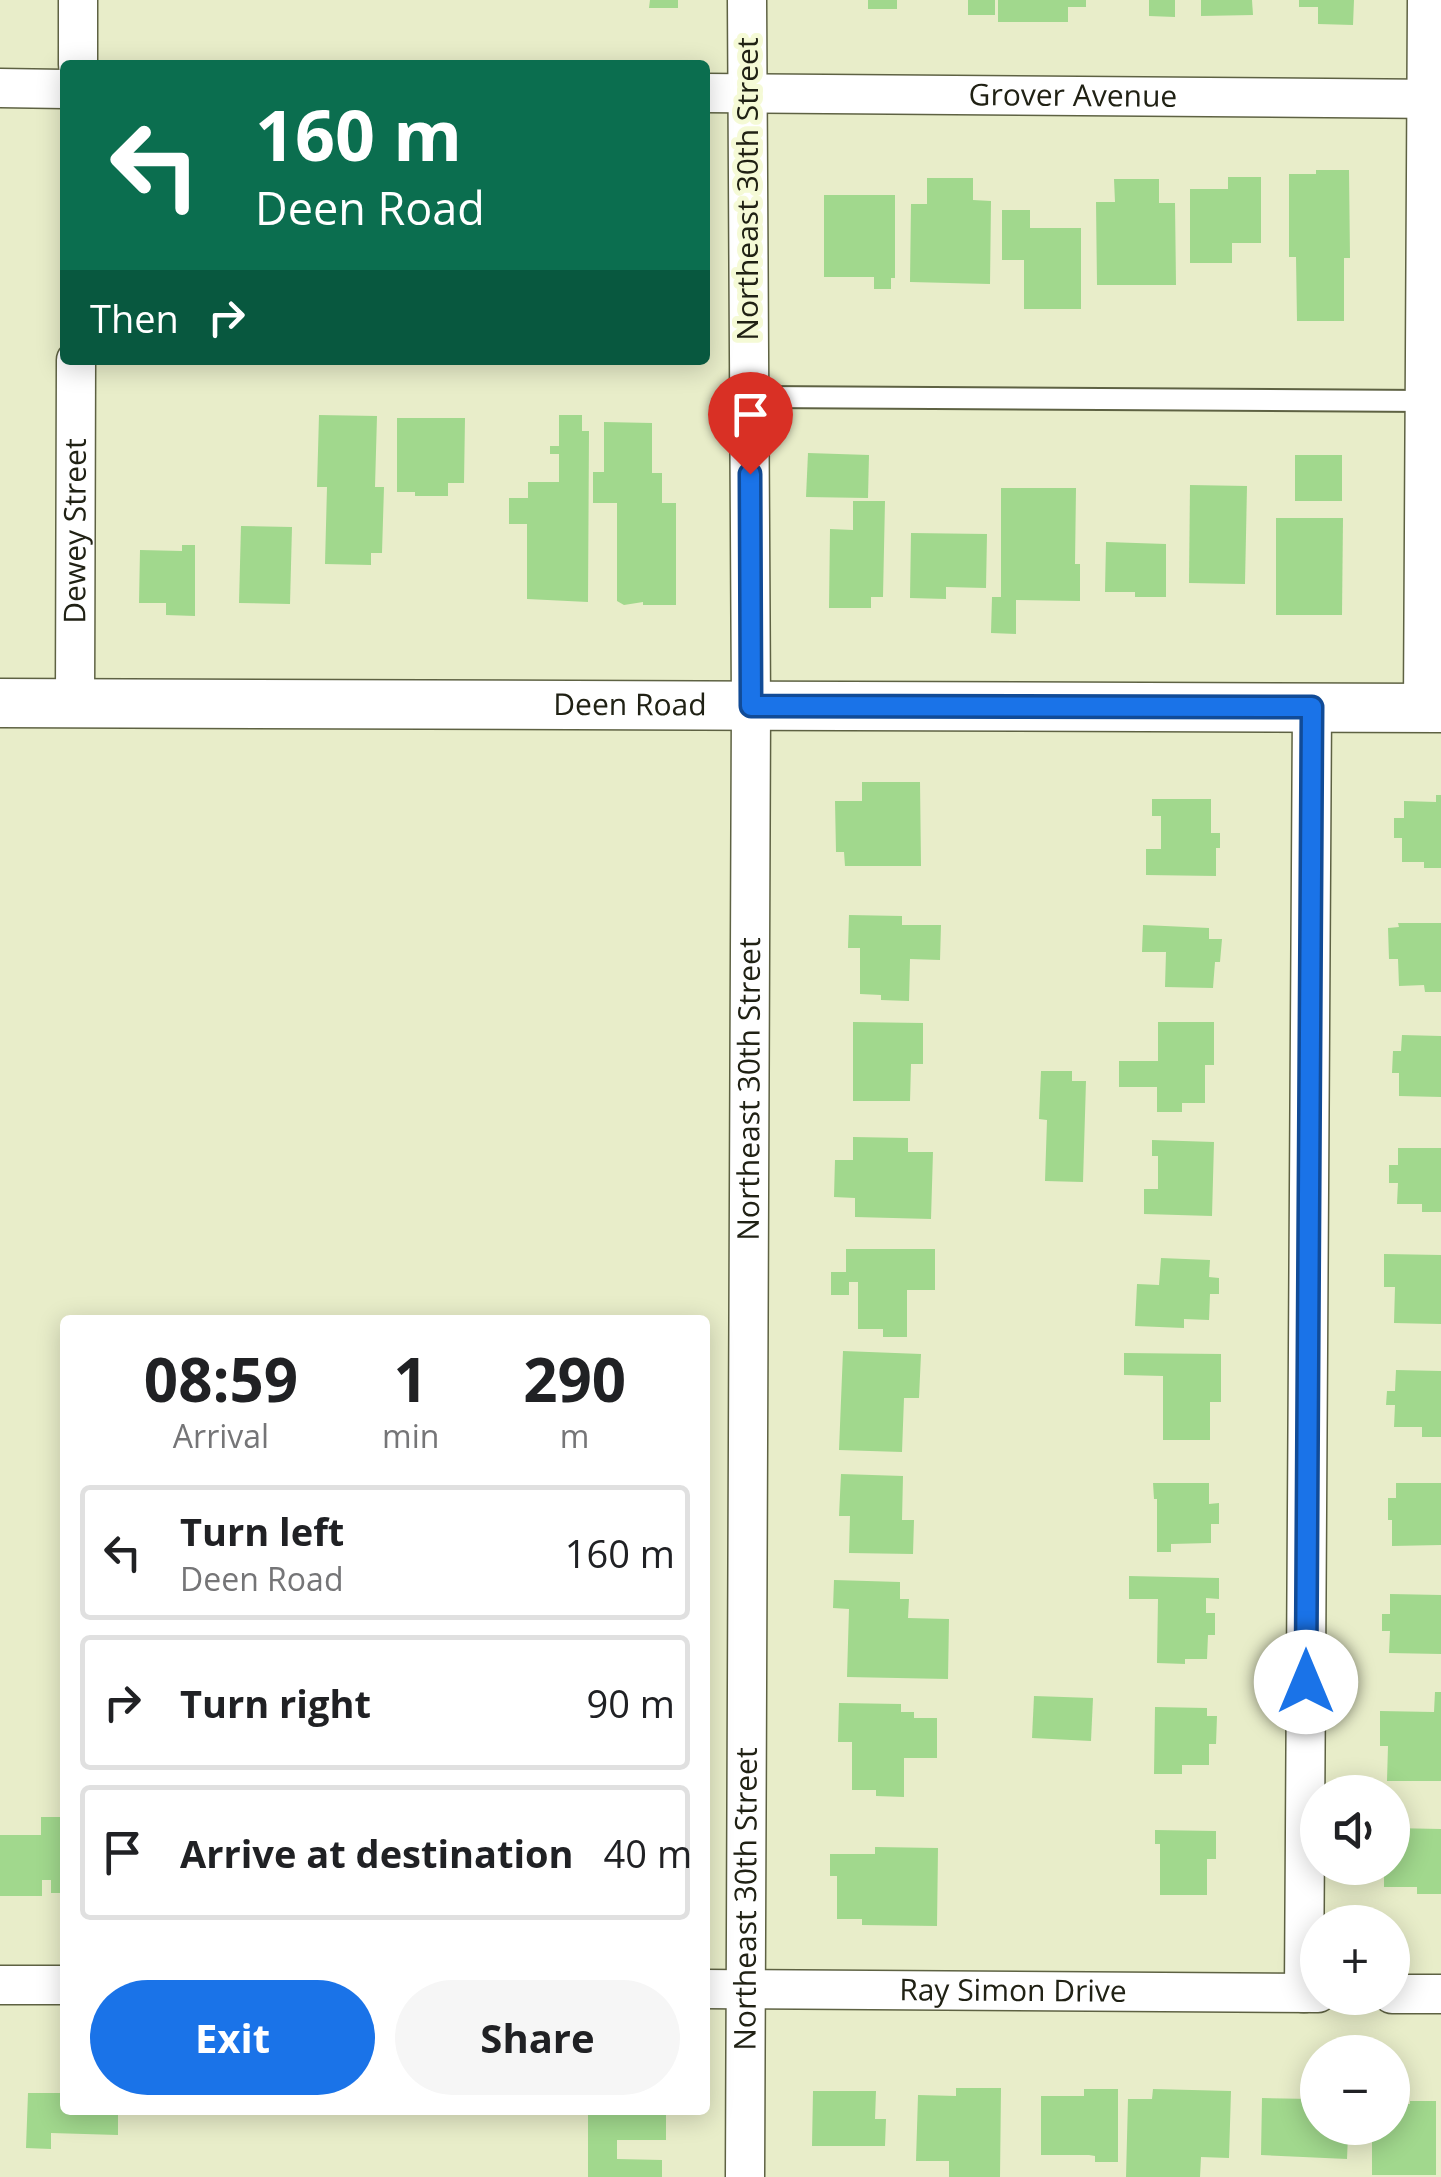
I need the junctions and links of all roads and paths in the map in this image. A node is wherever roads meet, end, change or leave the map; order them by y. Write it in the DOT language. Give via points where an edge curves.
graph roads {
  1 [pos="78,0"];
  2 [pos="748,0"];
  3 [pos="1427,0"];
  4 [pos="78,60"];
  5 [pos="0,88"];
  6 [pos="60,89"];
  7 [pos="710,93"];
  8 [pos="747,94"];
  9 [pos="1434,99"];
  10 [pos="76,365"];
  11 [pos="749,397"];
  12 [pos="1425,401"];
  13 [pos="0,703"];
  14 [pos="74,703"];
  15 [pos="751,706"];
  16 [pos="1312,707"];
  17 [pos="1432,708"];
  18 [pos="1311,1905"];
  19 [pos="0,1985"];
  20 [pos="60,1985"];
  21 [pos="710,1989"];
  22 [pos="748,1989"];
  23 [pos="1300,1993"];
  24 [pos="1410,1994"];
  25 [pos="1441,1994"];
  26 [pos="745,2177"];
  1 -- 4 [label="street"];
  2 -- 8 [label="street, Northeast 30th Street"];
  3 -- 9 [label="street"];
  5 -- 6 [label="street"];
  7 -- 8 [label="street, Grover Avenue"];
  8 -- 9 [label="street, Grover Avenue"];
  8 -- 11 [label="street, Northeast 30th Street"];
  9 -- 12 [label="street"];
  10 -- 14 [label="street, Dewey Street"];
  11 -- 12 [label="lane"];
  11 -- 15 [label="street, Northeast 30th Street"];
  12 -- 17 [label="street"];
  13 -- 14 [label="street, Deen Road"];
  14 -- 15 [label="street, Deen Road"];
  15 -- 16 [label="street, Deen Road"];
  15 -- 22 [label="street, Northeast 30th Street"];
  16 -- 17 [label="street, Deen Road"];
  16 -- 18 [label="street"];
  19 -- 20 [label="street"];
  21 -- 22 [label="street, Ray Simon Drive"];
  22 -- 23 [label="street, Ray Simon Drive"];
  22 -- 26 [label="street, Northeast 30th Street"];
  24 -- 25 [label="street"];
}
